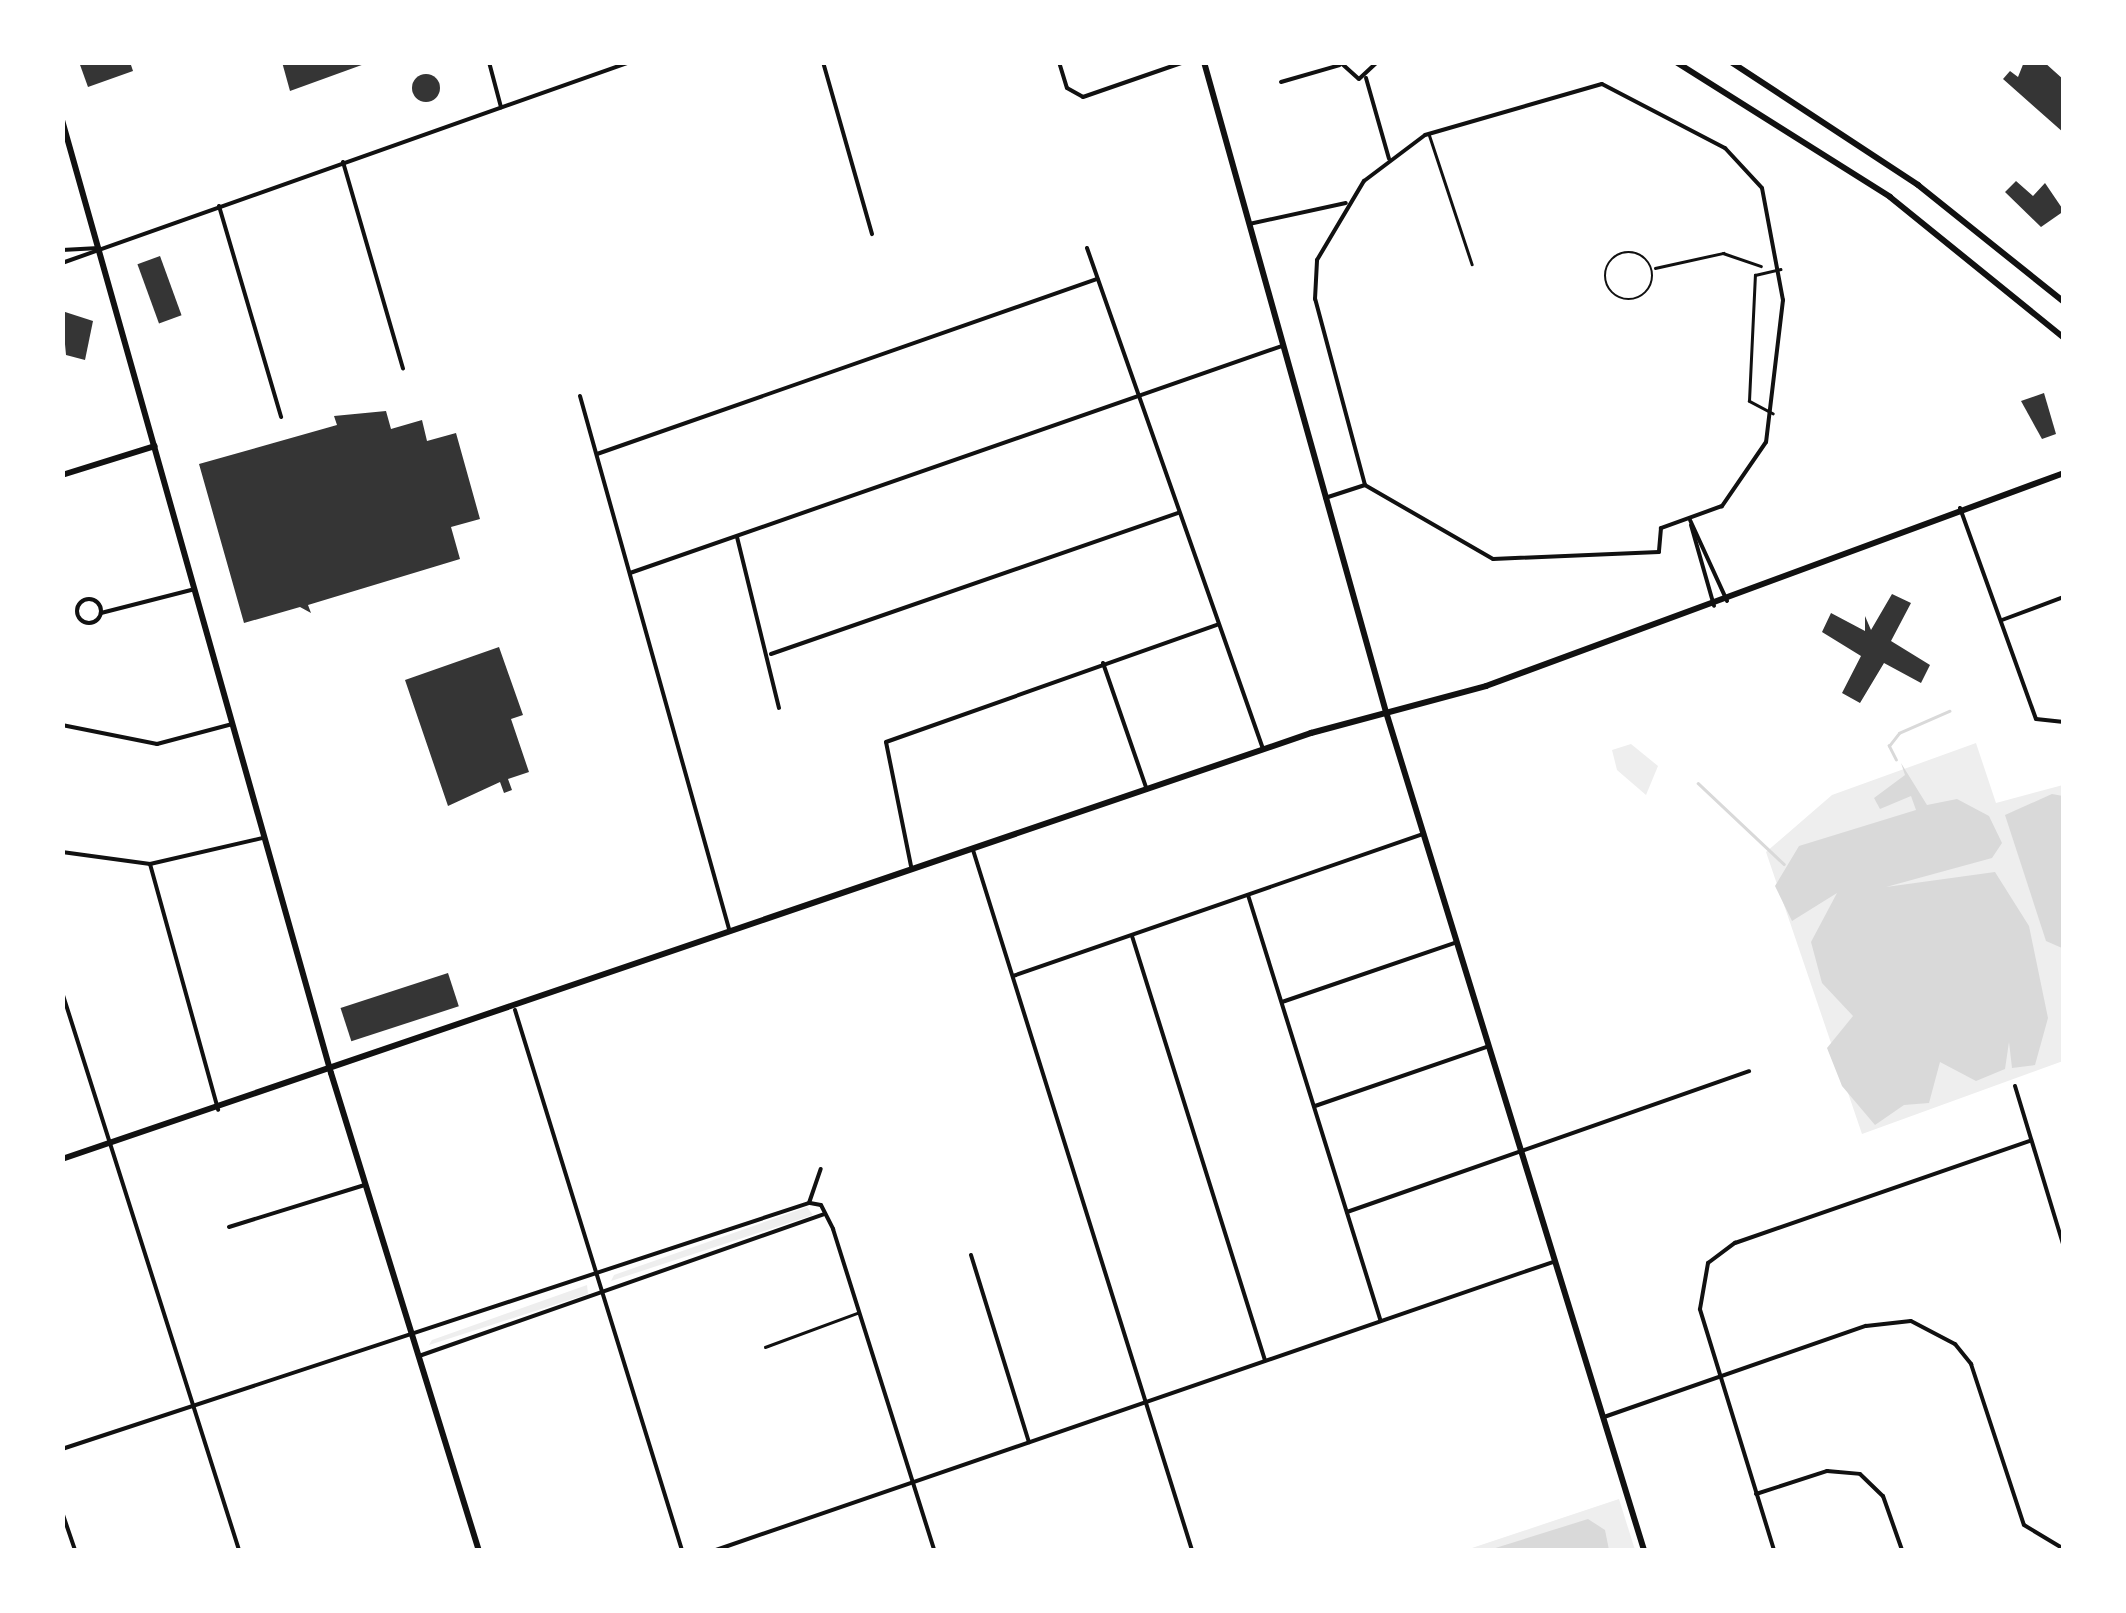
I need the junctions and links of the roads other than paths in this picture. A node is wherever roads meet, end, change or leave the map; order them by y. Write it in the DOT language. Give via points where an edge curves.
graph roads {
  1 [pos="489,62"];
  2 [pos="630,62"];
  3 [pos="823,62"];
  4 [pos="1059,62"];
  5 [pos="1184,62"];
  6 [pos="1204,62"];
  7 [pos="1377,62"];
  8 [pos="1676,62"];
  9 [pos="1731,62"];
  10 [pos="1340,64"];
  11 [pos="1366,78"];
  12 [pos="1281,82"];
  13 [pos="502,107"];
  14 [pos="62,120"];
  15 [pos="1429,134"];
  16 [pos="1389,158"];
  17 [pos="343,162"];
  18 [pos="1346,204"];
  19 [pos="219,206"];
  20 [pos="1248,224"];
  21 [pos="872,234"];
  22 [pos="98,248"];
  23 [pos="1087,248"];
  24 [pos="62,250"];
  25 [pos="62,263"];
  26 [pos="1472,264"];
  27 [pos="1762,268"];
  28 [pos="1653,269"];
  29 [pos="1780,269"];
  30 [pos="1098,278"];
  31 [pos="2064,302"];
  32 [pos="2064,338"];
  33 [pos="1282,346"];
  34 [pos="404,368"];
  35 [pos="580,396"];
  36 [pos="1139,398"];
  37 [pos="1773,414"];
  38 [pos="281,417"];
  39 [pos="155,446"];
  40 [pos="596,454"];
  41 [pos="2064,473"];
  42 [pos="62,475"];
  43 [pos="1365,485"];
  44 [pos="1324,498"];
  45 [pos="1960,508"];
  46 [pos="1180,513"];
  47 [pos="1690,520"];
  48 [pos="738,537"];
  49 [pos="630,574"];
  50 [pos="194,589"];
  51 [pos="2064,598"];
  52 [pos="1727,601"];
  53 [pos="1714,606"];
  54 [pos="101,613"];
  55 [pos="2002,620"];
  56 [pos="1218,625"];
  57 [pos="772,654"];
  58 [pos="1103,664"];
  59 [pos="779,708"];
  60 [pos="1386,712"];
  61 [pos="2064,722"];
  62 [pos="233,724"];
  63 [pos="62,725"];
  64 [pos="1263,749"];
  65 [pos="1147,790"];
  66 [pos="1424,834"];
  67 [pos="265,838"];
  68 [pos="972,850"];
  69 [pos="62,852"];
  70 [pos="150,864"];
  71 [pos="912,871"];
  72 [pos="1248,895"];
  73 [pos="731,934"];
  74 [pos="1132,936"];
  75 [pos="1457,942"];
  76 [pos="1013,976"];
  77 [pos="62,992"];
  78 [pos="1282,1002"];
  79 [pos="515,1010"];
  80 [pos="1489,1046"];
  81 [pos="1749,1071"];
  82 [pos="331,1073"];
  83 [pos="2014,1086"];
  84 [pos="1314,1106"];
  85 [pos="218,1110"];
  86 [pos="2030,1141"];
  87 [pos="106,1146"];
  88 [pos="1522,1152"];
  89 [pos="62,1159"];
  90 [pos="821,1169"];
  91 [pos="366,1185"];
  92 [pos="809,1203"];
  93 [pos="1347,1212"];
  94 [pos="825,1214"];
  95 [pos="229,1227"];
  96 [pos="2064,1247"];
  97 [pos="971,1255"];
  98 [pos="1555,1261"];
  99 [pos="598,1275"];
  100 [pos="603,1293"];
  101 [pos="859,1313"];
  102 [pos="1381,1321"];
  103 [pos="414,1340"];
  104 [pos="765,1347"];
  105 [pos="419,1357"];
  106 [pos="1265,1361"];
  107 [pos="1720,1378"];
  108 [pos="1145,1403"];
  109 [pos="194,1409"];
  110 [pos="1604,1417"];
  111 [pos="1029,1442"];
  112 [pos="62,1449"];
  113 [pos="912,1482"];
  114 [pos="1756,1494"];
  115 [pos="62,1512"];
  116 [pos="2064,1549"];
  117 [pos="75,1550"];
  118 [pos="239,1550"];
  119 [pos="478,1550"];
  120 [pos="682,1550"];
  121 [pos="716,1550"];
  122 [pos="934,1550"];
  123 [pos="1192,1550"];
  124 [pos="1644,1550"];
  125 [pos="1774,1550"];
  126 [pos="1902,1550"];
  1 -- 13 [label="street"];
  2 -- 13 [label="street"];
  3 -- 21 [label="street"];
  4 -- 5 [label="street" via="1067,88 1083,97"];
  6 -- 20 [label="main road"];
  7 -- 11 [label="street"];
  8 -- 32 [label="main road" via="1890,197"];
  9 -- 31 [label="main road" via="1918,185"];
  10 -- 11 [label="street"];
  10 -- 12 [label="street"];
  11 -- 16 [label="street"];
  13 -- 17 [label="street"];
  14 -- 22 [label="main road"];
  15 -- 16 [label="street"];
  15 -- 26 [label="lane"];
  15 -- 29 [label="street" via="1606,86 1746,166 1772,212"];
  16 -- 18 [label="street"];
  17 -- 19 [label="street"];
  17 -- 34 [label="street"];
  18 -- 20 [label="street"];
  18 -- 43 [label="street" via="1324,239 1315,299"];
  19 -- 22 [label="street"];
  19 -- 38 [label="street"];
  20 -- 33 [label="main road"];
  22 -- 24 [label="street"];
  22 -- 25 [label="street"];
  22 -- 39 [label="main road"];
  23 -- 30 [label="street"];
  27 -- 28 [label="lane" via="1723,253"];
  27 -- 29 [label="lane"];
  27 -- 37 [label="lane" via="1748,401"];
  28 -- 28 [label="lane" via="1623,252 1605,282 1618,298 1639,298"];
  29 -- 37 [label="street"];
  30 -- 36 [label="street"];
  30 -- 40 [label="street"];
  33 -- 36 [label="street"];
  33 -- 44 [label="main road"];
  35 -- 40 [label="street"];
  36 -- 46 [label="street"];
  36 -- 48 [label="street"];
  37 -- 47 [label="street" via="1746,481"];
  39 -- 42 [label="main road"];
  39 -- 50 [label="main road"];
  40 -- 49 [label="street"];
  41 -- 45 [label="main road"];
  43 -- 44 [label="street"];
  43 -- 47 [label="street" via="1493,559 1654,554 1661,528"];
  44 -- 60 [label="main road"];
  45 -- 52 [label="main road"];
  45 -- 55 [label="street"];
  46 -- 56 [label="street"];
  46 -- 57 [label="street"];
  47 -- 52 [label="street"];
  47 -- 53 [label="street"];
  48 -- 49 [label="street"];
  48 -- 57 [label="street"];
  49 -- 73 [label="street"];
  50 -- 54 [label="street"];
  50 -- 62 [label="main road"];
  51 -- 55 [label="street"];
  52 -- 53 [label="main road"];
  53 -- 60 [label="main road"];
  54 -- 54 [label="street" via="89,598 76,608 86,623"];
  55 -- 61 [label="street" via="2042,724"];
  56 -- 58 [label="street"];
  56 -- 64 [label="street"];
  57 -- 59 [label="street"];
  58 -- 65 [label="street"];
  58 -- 71 [label="street" via="883,747"];
  60 -- 64 [label="main road"];
  60 -- 66 [label="main road"];
  62 -- 63 [label="street" via="132,744"];
  62 -- 67 [label="main road"];
  64 -- 65 [label="main road"];
  65 -- 68 [label="main road"];
  66 -- 72 [label="street"];
  66 -- 75 [label="main road"];
  67 -- 70 [label="street"];
  67 -- 82 [label="main road"];
  68 -- 71 [label="main road"];
  68 -- 76 [label="street"];
  69 -- 70 [label="street"];
  70 -- 85 [label="street"];
  71 -- 73 [label="main road"];
  72 -- 74 [label="street"];
  72 -- 78 [label="street"];
  73 -- 79 [label="main road"];
  74 -- 76 [label="street"];
  74 -- 106 [label="street"];
  75 -- 78 [label="street"];
  75 -- 80 [label="main road"];
  76 -- 108 [label="street"];
  77 -- 87 [label="street"];
  78 -- 84 [label="street"];
  79 -- 82 [label="main road"];
  79 -- 99 [label="street"];
  80 -- 84 [label="street"];
  80 -- 88 [label="main road"];
  81 -- 88 [label="street"];
  82 -- 85 [label="main road"];
  82 -- 91 [label="main road"];
  83 -- 86 [label="street"];
  84 -- 93 [label="street"];
  85 -- 87 [label="main road"];
  86 -- 96 [label="street"];
  86 -- 107 [label="street" via="1717,1254 1698,1291"];
  87 -- 89 [label="main road"];
  87 -- 109 [label="street"];
  88 -- 93 [label="street"];
  88 -- 98 [label="main road"];
  90 -- 92 [label="street"];
  91 -- 95 [label="street"];
  91 -- 103 [label="main road"];
  92 -- 94 [label="street"];
  92 -- 99 [label="street"];
  93 -- 102 [label="street"];
  94 -- 100 [label="street"];
  94 -- 101 [label="street"];
  97 -- 111 [label="street"];
  98 -- 102 [label="street"];
  98 -- 110 [label="main road"];
  99 -- 100 [label="street"];
  99 -- 103 [label="street"];
  100 -- 105 [label="street"];
  100 -- 120 [label="street"];
  101 -- 104 [label="lane"];
  101 -- 113 [label="street"];
  102 -- 106 [label="street"];
  103 -- 105 [label="main road"];
  103 -- 109 [label="street"];
  105 -- 119 [label="main road"];
  106 -- 108 [label="street"];
  107 -- 110 [label="street"];
  107 -- 114 [label="street"];
  107 -- 116 [label="street" via="1866,1326 1933,1328 1971,1364 2024,1526"];
  108 -- 111 [label="street"];
  108 -- 123 [label="street"];
  109 -- 112 [label="street"];
  109 -- 118 [label="street"];
  110 -- 124 [label="main road"];
  111 -- 113 [label="street"];
  113 -- 121 [label="street"];
  113 -- 122 [label="street"];
  114 -- 125 [label="street"];
  114 -- 126 [label="street" via="1827,1471 1860,1474 1884,1496"];
  115 -- 117 [label="street"];
}
